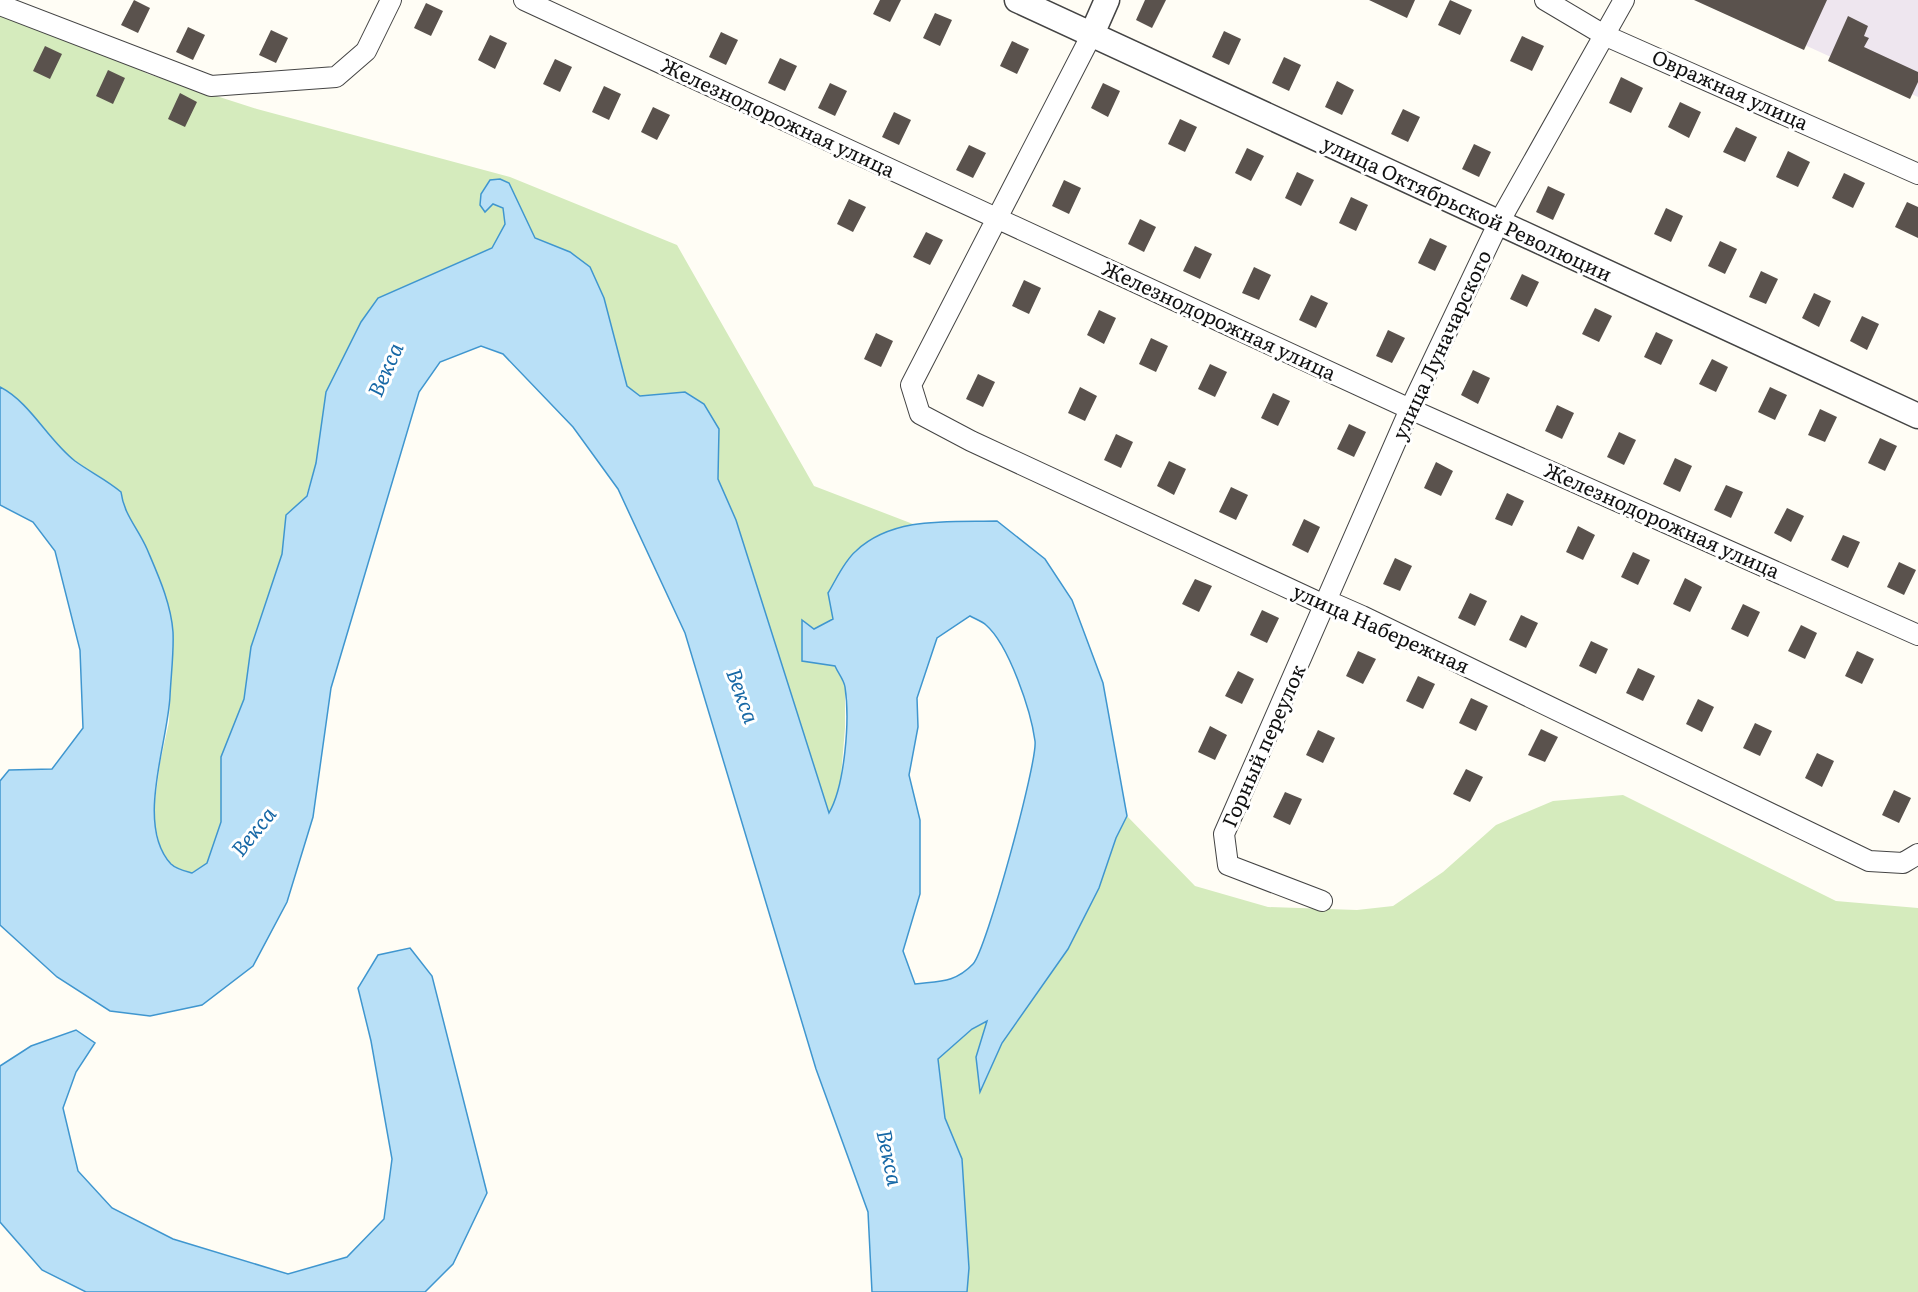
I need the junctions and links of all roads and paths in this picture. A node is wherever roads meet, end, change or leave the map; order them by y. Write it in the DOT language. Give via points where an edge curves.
graph roads {
  1 [pos="391,0"];
  2 [pos="524,0"];
  3 [pos="1017,0"];
  4 [pos="1107,0"];
  5 [pos="1545,0"];
  6 [pos="1624,0"];
  7 [pos="0,5"];
  8 [pos="1092,34"];
  9 [pos="1604,35"];
  10 [pos="1918,174"];
  11 [pos="997,219"];
  12 [pos="1498,224"];
  13 [pos="1410,410"];
  14 [pos="1918,416"];
  15 [pos="1328,603"];
  16 [pos="1918,635"];
  17 [pos="1911,858"];
  18 [pos="1322,902"];
  1 -- 7 [label="street" via="366,51 336,77 211,86"];
  2 -- 11 [label="street, Железнодорожная улица"];
  3 -- 8 [label="street, улица Октябрьской Революции"];
  4 -- 8 [label="street"];
  5 -- 9 [label="street, Овражная улица"];
  6 -- 9 [label="street, улица Луначарского"];
  8 -- 11 [label="street"];
  8 -- 12 [label="street, улица Октябрьской Революции"];
  9 -- 10 [label="street, Овражная улица"];
  9 -- 12 [label="street, улица Луначарского"];
  11 -- 13 [label="street, Железнодорожная улица"];
  11 -- 15 [label="street, улица Набережная" via="911,385 920,414 1318,602"];
  12 -- 13 [label="street, улица Луначарского"];
  12 -- 14 [label="street, улица Октябрьской Революции"];
  13 -- 15 [label="street, улица Луначарского"];
  13 -- 16 [label="street, Железнодорожная улица"];
  15 -- 17 [label="street, улица Набережная" via="1522,692 1869,861"];
  15 -- 18 [label="street, Горный переулок" via="1224,834 1228,865"];
}
